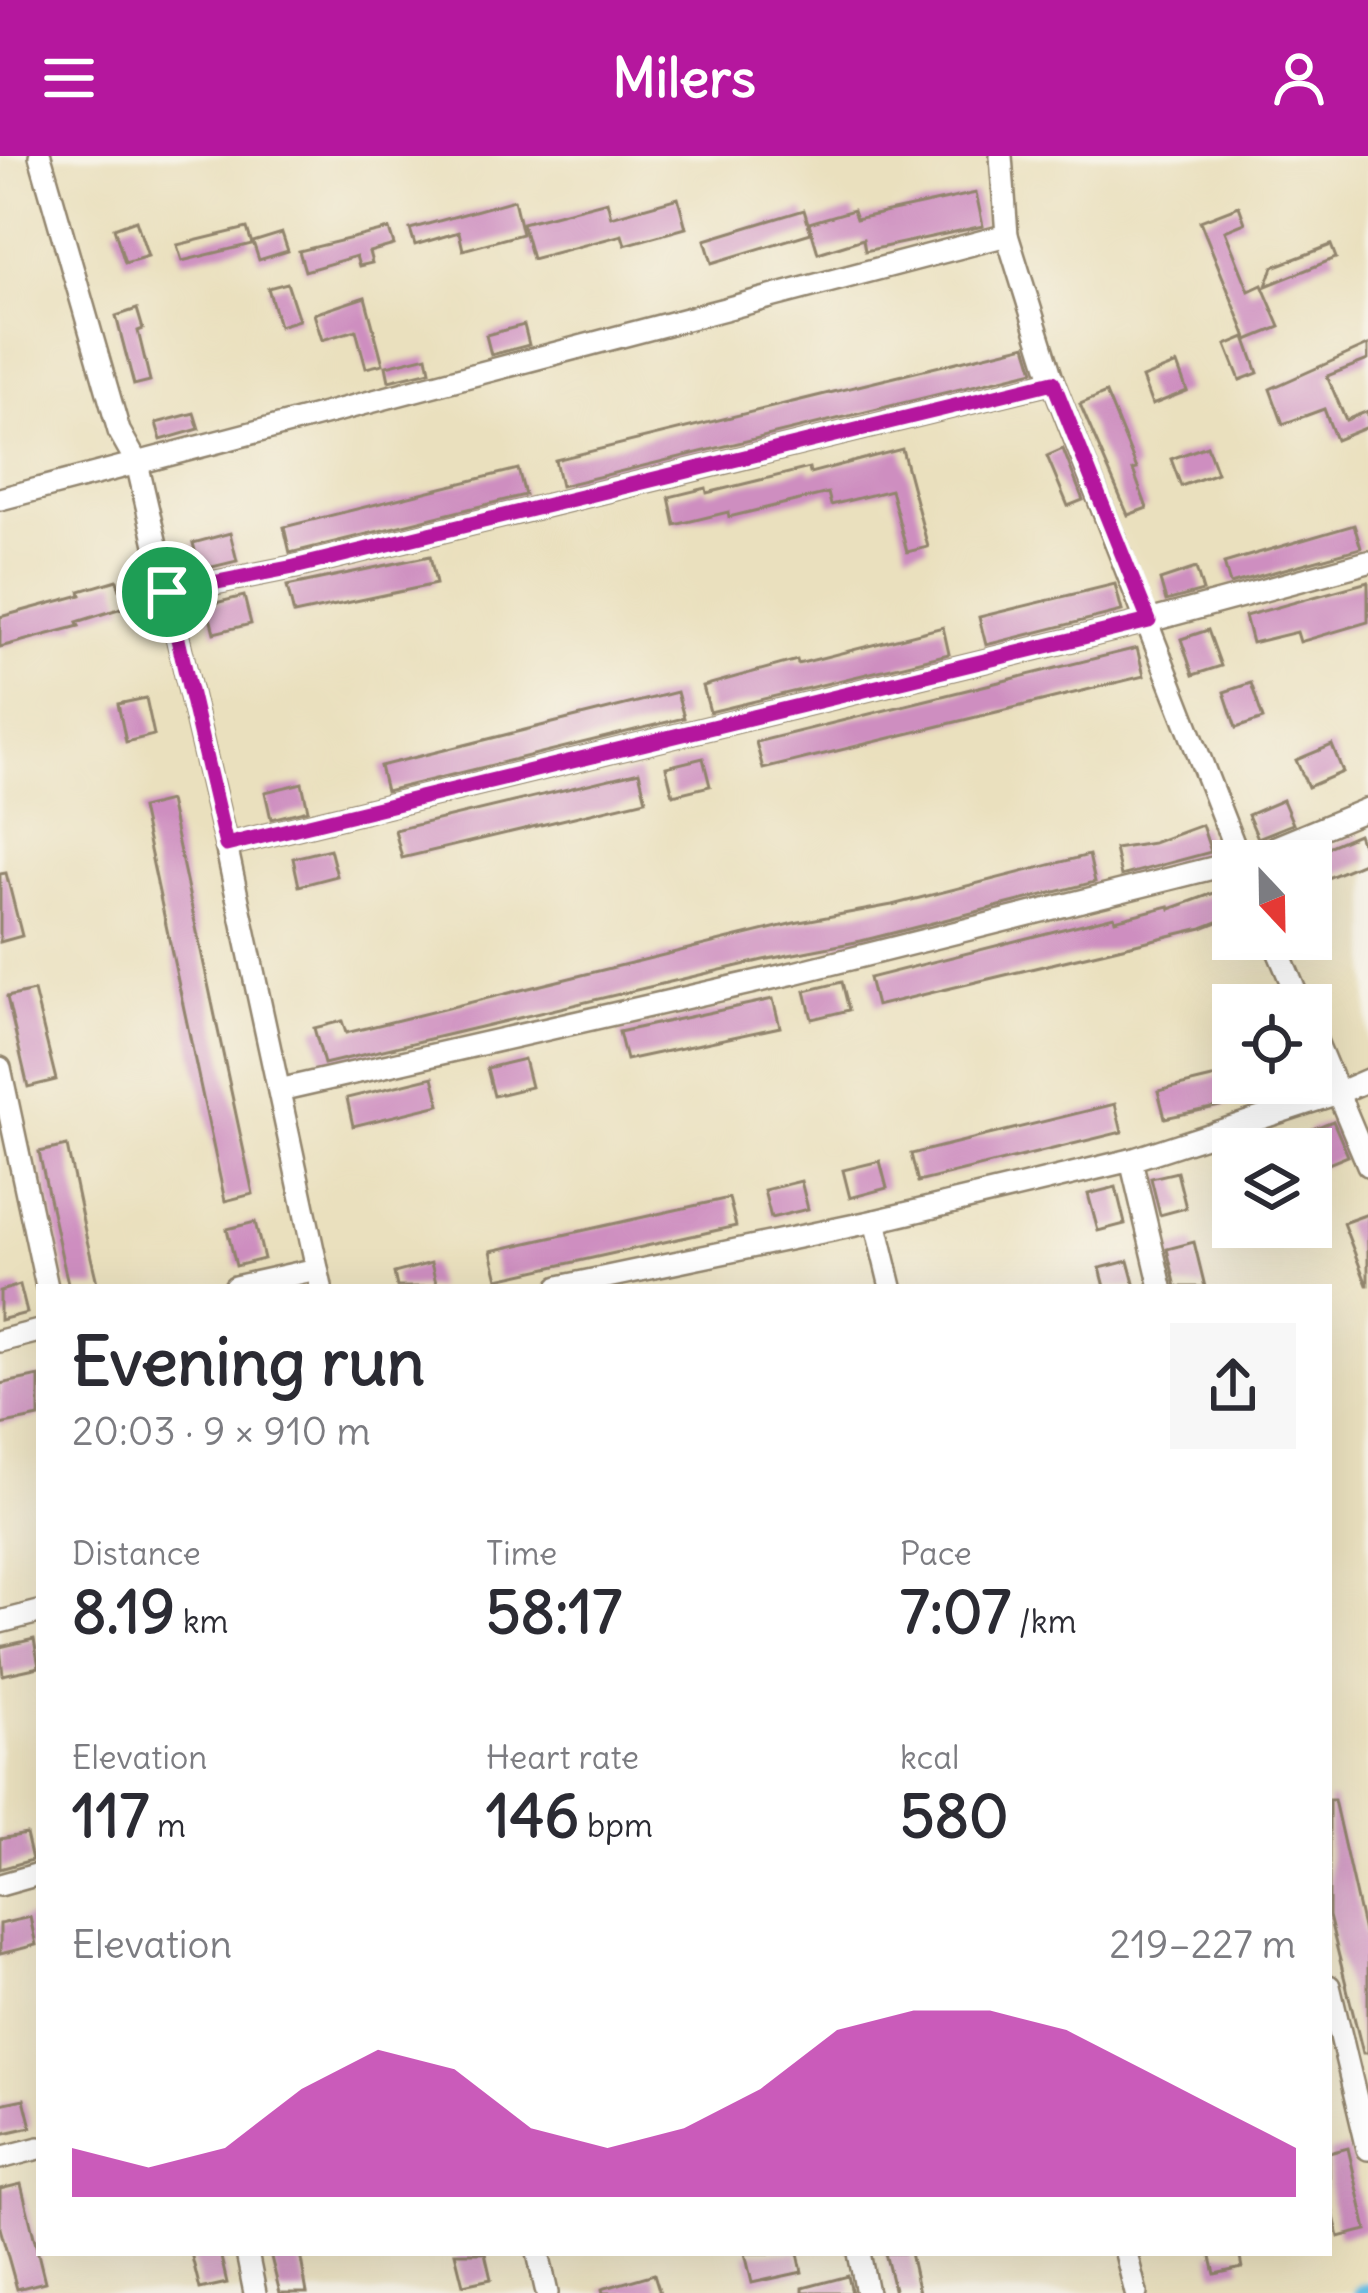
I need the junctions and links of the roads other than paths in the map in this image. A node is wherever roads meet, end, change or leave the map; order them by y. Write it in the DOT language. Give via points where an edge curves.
graph roads {
  1 [pos="40,156"];
  2 [pos="1001,156"];
  3 [pos="1007,235"];
  4 [pos="1053,382"];
  5 [pos="137,463"];
  6 [pos="0,499"];
  7 [pos="1368,562"];
  8 [pos="167,592"];
  9 [pos="1149,621"];
  10 [pos="1368,809"];
  11 [pos="1230,840"];
  12 [pos="1292,840"];
  13 [pos="226,845"];
  14 [pos="1212,868"];
  15 [pos="0,1068"];
  16 [pos="1332,1079"];
  17 [pos="1368,1080"];
  18 [pos="279,1090"];
  19 [pos="1338,1093"];
  20 [pos="1131,1160"];
  21 [pos="1368,1166"];
  22 [pos="875,1221"];
  23 [pos="319,1278"];
  24 [pos="632,1279"];
  25 [pos="46,1284"];
  26 [pos="263,1284"];
  27 [pos="586,1284"];
  28 [pos="890,1284"];
  29 [pos="1160,1284"];
  30 [pos="36,1332"];
  31 [pos="0,1342"];
  32 [pos="36,1613"];
  33 [pos="0,1622"];
  34 [pos="36,1875"];
  35 [pos="0,1885"];
  36 [pos="1332,1999"];
  37 [pos="36,2149"];
  38 [pos="1368,2149"];
  39 [pos="0,2158"];
  40 [pos="248,2256"];
  41 [pos="539,2256"];
  42 [pos="860,2256"];
  43 [pos="1127,2256"];
  44 [pos="255,2293"];
  45 [pos="547,2293"];
  46 [pos="867,2293"];
  47 [pos="1136,2293"];
  1 -- 5 [label="street" via="118,430"];
  2 -- 3 [label="street"];
  3 -- 4 [label="street"];
  3 -- 5 [label="street"];
  4 -- 8 [label="street"];
  4 -- 9 [label="street"];
  5 -- 6 [label="street"];
  5 -- 8 [label="street"];
  7 -- 9 [label="street"];
  8 -- 13 [label="street"];
  9 -- 11 [label="street"];
  9 -- 13 [label="street"];
  10 -- 12 [label="street"];
  13 -- 18 [label="street"];
  14 -- 18 [label="street"];
  15 -- 25 [label="street"];
  16 -- 19 [label="street"];
  17 -- 19 [label="street"];
  18 -- 23 [label="street"];
  19 -- 20 [label="street"];
  19 -- 21 [label="street"];
  20 -- 22 [label="street"];
  20 -- 29 [label="street"];
  22 -- 24 [label="street"];
  22 -- 28 [label="street"];
  23 -- 26 [label="street"];
  24 -- 27 [label="street"];
  30 -- 31 [label="street"];
  32 -- 33 [label="street"];
  34 -- 35 [label="street"];
  36 -- 38 [label="street"];
  37 -- 39 [label="street"];
  40 -- 44 [label="street"];
  41 -- 45 [label="street"];
  42 -- 46 [label="street"];
  43 -- 47 [label="street"];
}
